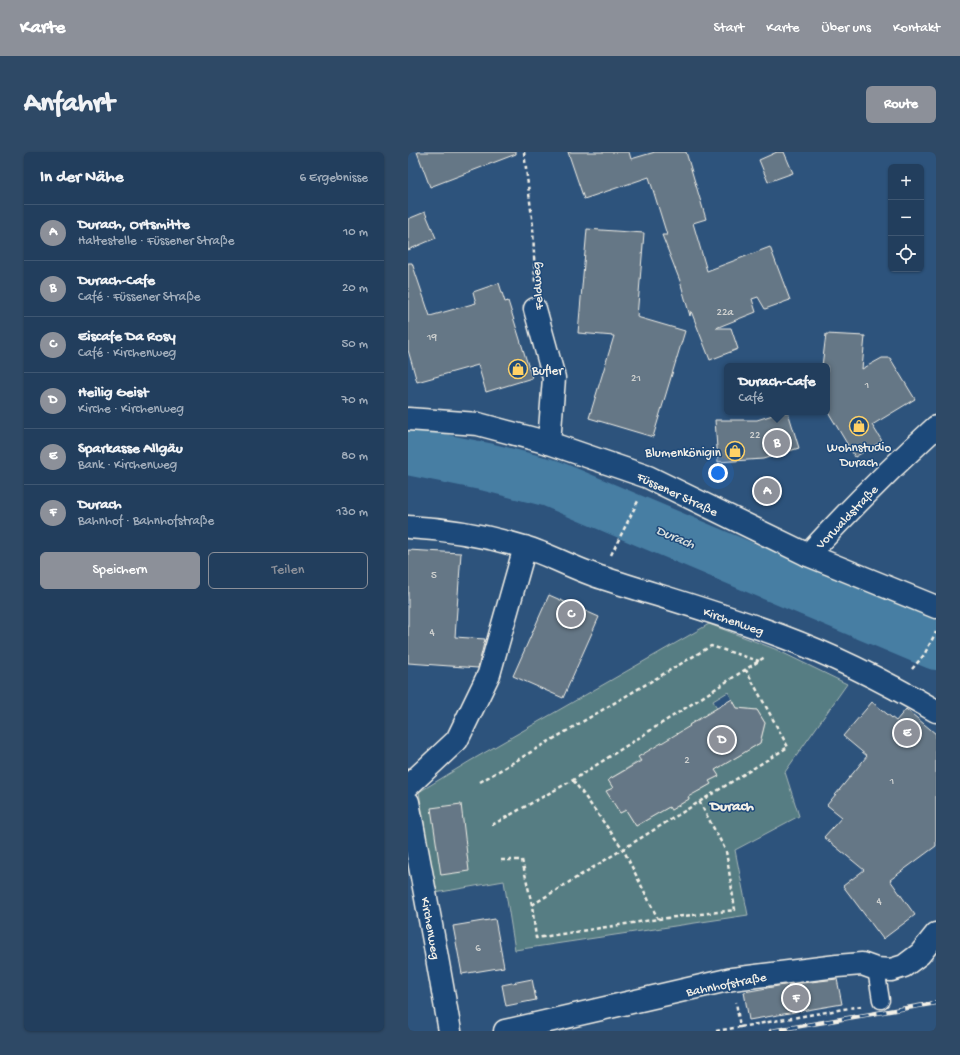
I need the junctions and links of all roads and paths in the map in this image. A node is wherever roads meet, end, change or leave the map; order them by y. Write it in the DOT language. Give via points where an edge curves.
graph roads {
  1 [pos="524,152"];
  2 [pos="535,309"];
  3 [pos="408,419"];
  4 [pos="936,427"];
  5 [pos="549,443"];
  6 [pos="642,495"];
  7 [pos="408,527"];
  8 [pos="621,533"];
  9 [pos="525,547"];
  10 [pos="808,555"];
  11 [pos="936,607"];
  12 [pos="936,632"];
  13 [pos="781,636"];
  14 [pos="924,655"];
  15 [pos="759,661"];
  16 [pos="746,670"];
  17 [pos="936,711"];
  18 [pos="573,780"];
  19 [pos="480,782"];
  20 [pos="408,786"];
  21 [pos="699,801"];
  22 [pos="408,802"];
  23 [pos="492,825"];
  24 [pos="622,849"];
  25 [pos="501,860"];
  26 [pos="532,905"];
  27 [pos="658,919"];
  28 [pos="936,934"];
  29 [pos="876,969"];
  30 [pos="873,1003"];
  31 [pos="739,1022"];
  32 [pos="740,1027"];
  33 [pos="450,1031"];
  34 [pos="505,1031"];
  35 [pos="716,1031"];
  1 -- 2 [label="path, Feldweg" via="533,226"];
  2 -- 5 [label="street, Feldweg" via="554,378"];
  3 -- 5 [label="street, Füssener Straße" via="478,424"];
  4 -- 10 [label="street, Vorwaldstraße" via="846,514"];
  5 -- 10 [label="street, Füssener Straße" via="648,477"];
  6 -- 8 [label="path"];
  7 -- 9 [label="street, Kirchenweg" via="472,535"];
  9 -- 13 [label="street, Kirchenweg" via="600,577"];
  9 -- 20 [label="street" via="489,674 461,734"];
  10 -- 11 [label="street, Füssener Straße"];
  12 -- 14 [label="path"];
  13 -- 15 [label="path" via="775,649"];
  13 -- 17 [label="street, Kirchenweg" via="896,688"];
  15 -- 16 [label="path"];
  15 -- 19 [label="path" via="710,646"];
  16 -- 18 [label="path"];
  16 -- 21 [label="path" via="788,747"];
  18 -- 23 [label="path"];
  18 -- 24 [label="path"];
  21 -- 24 [label="path"];
  21 -- 27 [label="path" via="726,851 735,910"];
  22 -- 33 [label="street, Kirchenweg"];
  24 -- 26 [label="path"];
  24 -- 27 [label="path"];
  25 -- 26 [label="path" via="522,860"];
  26 -- 27 [label="path" via="536,938"];
  28 -- 29 [label="street, Bahnhofstraße" via="920,954 904,966 891,970"];
  29 -- 30 [label="lane"];
  29 -- 34 [label="street, Bahnhofstraße" via="862,964 732,979"];
  30 -- 32 [label="path"];
  31 -- 32 [label="path"];
  32 -- 35 [label="path"];
}
